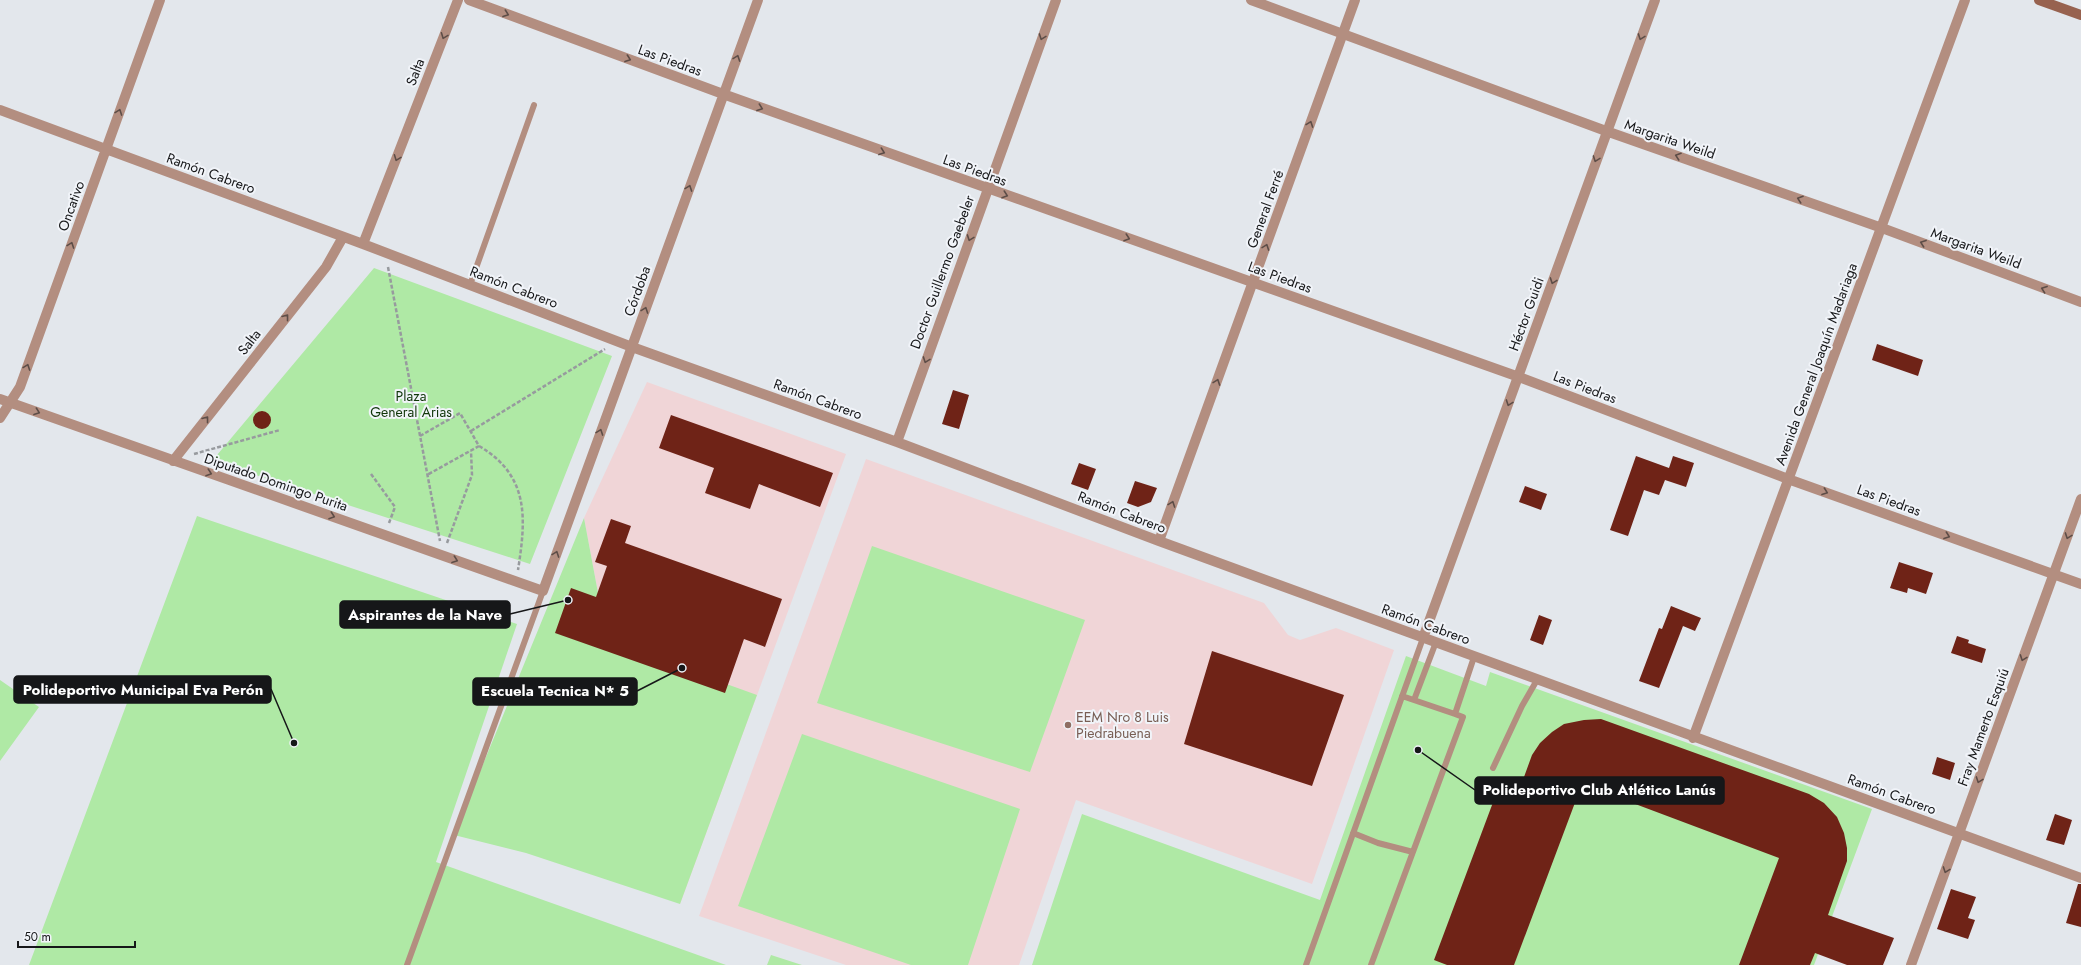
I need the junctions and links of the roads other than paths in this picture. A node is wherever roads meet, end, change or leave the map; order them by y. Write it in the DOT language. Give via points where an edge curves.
graph roads {
  1 [pos="160,0"];
  2 [pos="458,0"];
  3 [pos="469,0"];
  4 [pos="758,0"];
  5 [pos="1056,0"];
  6 [pos="1251,0"];
  7 [pos="1355,0"];
  8 [pos="1655,0"];
  9 [pos="1964,0"];
  10 [pos="2038,0"];
  11 [pos="2081,15"];
  12 [pos="1343,33"];
  13 [pos="723,94"];
  14 [pos="534,105"];
  15 [pos="0,110"];
  16 [pos="1606,131"];
  17 [pos="106,149"];
  18 [pos="987,189"];
  19 [pos="1882,228"];
  20 [pos="343,237"];
  21 [pos="363,244"];
  22 [pos="1254,282"];
  23 [pos="470,285"];
  24 [pos="2081,302"];
  25 [pos="632,347"];
  26 [pos="1519,377"];
  27 [pos="0,399"];
  28 [pos="11,403"];
  29 [pos="0,418"];
  30 [pos="897,442"];
  31 [pos="173,461"];
  32 [pos="1788,479"];
  33 [pos="2081,499"];
  34 [pos="1159,541"];
  35 [pos="2054,574"];
  36 [pos="2081,584"];
  37 [pos="542,591"];
  38 [pos="1423,638"];
  39 [pos="1436,642"];
  40 [pos="1474,657"];
  41 [pos="1537,680"];
  42 [pos="1402,696"];
  43 [pos="1414,700"];
  44 [pos="1455,714"];
  45 [pos="1693,738"];
  46 [pos="1493,768"];
  47 [pos="1353,834"];
  48 [pos="1959,834"];
  49 [pos="1413,852"];
  50 [pos="2081,878"];
  51 [pos="407,965"];
  52 [pos="1306,965"];
  53 [pos="1371,965"];
  54 [pos="1911,965"];
  17 -- 1 [label="street, Oncativo, one-way"];
  2 -- 21 [label="street, Salta, one-way"];
  3 -- 13 [label="street, Las Piedras, one-way"];
  13 -- 4 [label="street, Córdoba, one-way"];
  5 -- 18 [label="street, Doctor Guillermo Gaebeler, one-way"];
  6 -- 12 [label="street, Margarita Weild"];
  7 -- 12 [label="street, General Ferré"];
  8 -- 16 [label="street, Héctor Guidi, one-way"];
  9 -- 19 [label="street, Avenida General Joaquín Madariaga"];
  10 -- 11 [label="street"];
  12 -- 16 [label="street, Margarita Weild"];
  22 -- 12 [label="street, General Ferré, one-way"];
  13 -- 18 [label="street, Las Piedras, one-way"];
  25 -- 13 [label="street, Córdoba, one-way"];
  14 -- 23 [label="lane"];
  15 -- 17 [label="street, Ramón Cabrero"];
  19 -- 16 [label="street, Margarita Weild, one-way"];
  16 -- 26 [label="street, Héctor Guidi, one-way"];
  17 -- 20 [label="street, Ramón Cabrero"];
  28 -- 17 [label="street, Oncativo, one-way" via="20,387"];
  18 -- 22 [label="street, Las Piedras, one-way"];
  18 -- 30 [label="street, Doctor Guillermo Gaebeler, one-way"];
  24 -- 19 [label="street, Margarita Weild, one-way"];
  19 -- 32 [label="street, Avenida General Joaquín Madariaga"];
  20 -- 21 [label="street, Ramón Cabrero"];
  31 -- 20 [label="street, Salta, one-way" via="326,267"];
  21 -- 23 [label="street, Ramón Cabrero"];
  22 -- 26 [label="street, Las Piedras"];
  34 -- 22 [label="street, General Ferré, one-way"];
  23 -- 25 [label="street, Ramón Cabrero"];
  25 -- 30 [label="street, Ramón Cabrero"];
  37 -- 25 [label="street, Córdoba, one-way"];
  26 -- 32 [label="street, Las Piedras"];
  26 -- 38 [label="street, Héctor Guidi, one-way"];
  27 -- 28 [label="street, Diputado Domingo Purita"];
  28 -- 29 [label="street, Oncativo"];
  28 -- 31 [label="street, Diputado Domingo Purita, one-way"];
  30 -- 34 [label="street, Ramón Cabrero"];
  31 -- 37 [label="street, Diputado Domingo Purita, one-way"];
  32 -- 35 [label="street, Las Piedras, one-way"];
  32 -- 45 [label="street, Avenida General Joaquín Madariaga"];
  33 -- 35 [label="street, Fray Mamerto Esquiú, one-way"];
  34 -- 38 [label="street, Ramón Cabrero"];
  35 -- 36 [label="street, Las Piedras"];
  35 -- 48 [label="street, Fray Mamerto Esquiú, one-way"];
  37 -- 51 [label="lane"];
  38 -- 39 [label="street, Ramón Cabrero"];
  38 -- 42 [label="lane"];
  39 -- 40 [label="street, Ramón Cabrero"];
  39 -- 43 [label="lane"];
  40 -- 41 [label="street, Ramón Cabrero"];
  40 -- 44 [label="lane"];
  41 -- 45 [label="street, Ramón Cabrero"];
  41 -- 46 [label="lane"];
  42 -- 43 [label="lane"];
  42 -- 47 [label="lane"];
  43 -- 44 [label="lane"];
  44 -- 49 [label="lane" via="1463,717"];
  45 -- 48 [label="street, Ramón Cabrero"];
  47 -- 49 [label="lane"];
  47 -- 52 [label="lane"];
  48 -- 50 [label="street, Ramón Cabrero"];
  48 -- 54 [label="street, Fray Mamerto Esquiú, one-way"];
  49 -- 53 [label="lane"];
}
